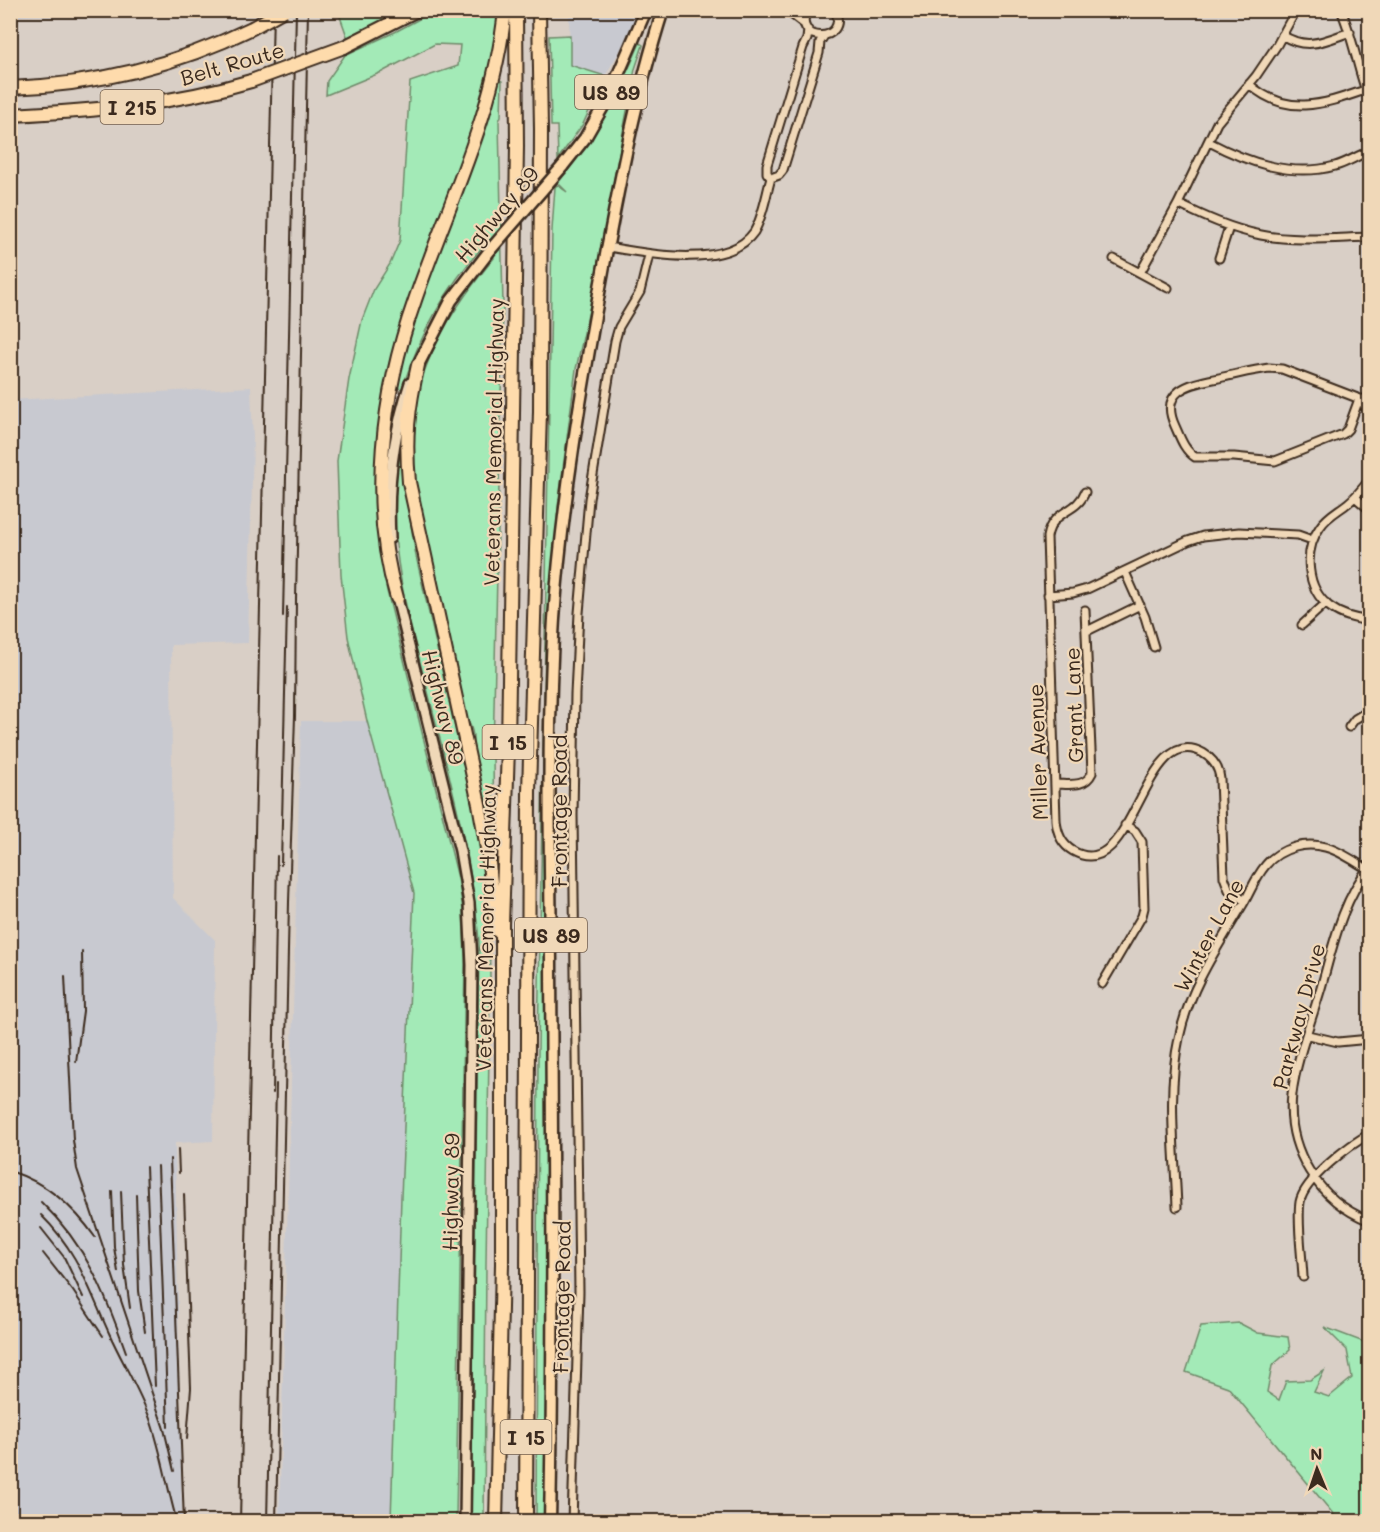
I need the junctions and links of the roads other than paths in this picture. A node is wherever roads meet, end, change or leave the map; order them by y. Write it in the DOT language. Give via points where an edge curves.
graph roads {
  1 [pos="284,10"];
  2 [pos="417,10"];
  3 [pos="505,10"];
  4 [pos="516,10"];
  5 [pos="539,10"];
  6 [pos="646,10"];
  7 [pos="663,10"];
  8 [pos="786,10"];
  9 [pos="807,10"];
  10 [pos="835,10"];
  11 [pos="1296,10"];
  12 [pos="1341,10"];
  13 [pos="806,27"];
  14 [pos="1350,32"];
  15 [pos="1282,35"];
  16 [pos="824,36"];
  17 [pos="1249,84"];
  18 [pos="10,88"];
  19 [pos="1365,90"];
  20 [pos="1370,102"];
  21 [pos="10,115"];
  22 [pos="1209,142"];
  23 [pos="1370,151"];
  24 [pos="771,178"];
  25 [pos="1178,204"];
  26 [pos="1229,227"];
  27 [pos="1370,237"];
  28 [pos="608,247"];
  29 [pos="649,255"];
  30 [pos="1219,258"];
  31 [pos="1114,259"];
  32 [pos="1140,273"];
  33 [pos="1168,288"];
  34 [pos="418,365"];
  35 [pos="1360,399"];
  36 [pos="1370,399"];
  37 [pos="1370,408"];
  38 [pos="1370,479"];
  39 [pos="1084,492"];
  40 [pos="1355,497"];
  41 [pos="1370,510"];
  42 [pos="1312,540"];
  43 [pos="1125,572"];
  44 [pos="1048,594"];
  45 [pos="397,598"];
  46 [pos="1326,603"];
  47 [pos="1140,605"];
  48 [pos="1085,610"];
  49 [pos="1370,621"];
  50 [pos="1302,625"];
  51 [pos="1087,631"];
  52 [pos="1154,647"];
  53 [pos="1370,710"];
  54 [pos="1349,727"];
  55 [pos="1055,784"];
  56 [pos="1125,825"];
  57 [pos="1368,868"];
  58 [pos="1245,901"];
  59 [pos="1102,984"];
  60 [pos="502,988"];
  61 [pos="1308,1035"];
  62 [pos="1370,1039"];
  63 [pos="1370,1134"];
  64 [pos="1315,1179"];
  65 [pos="1177,1207"];
  66 [pos="1370,1221"];
  67 [pos="1303,1277"];
  68 [pos="526,1519"];
  69 [pos="465,1521"];
  70 [pos="496,1521"];
  71 [pos="550,1521"];
  72 [pos="572,1521"];
  1 -- 18 [label="highway, Belt Route / I 215, bridge" via="198,52 132,72 82,83"];
  2 -- 21 [label="highway, Belt Route / I 215, bridge" via="344,47 251,81 133,107"];
  3 -- 45 [label="highway" via="490,92 415,300 391,390 382,508 387,559"];
  4 -- 60 [label="highway, Veterans Memorial Highway / I 15"];
  5 -- 68 [label="highway, Veterans Memorial Highway / I 15" via="540,411 529,792"];
  6 -- 34 [label="main road, Highway 89 / US 89, bridge" via="608,98 585,138 451,301"];
  7 -- 28 [label="main road, US 89" via="640,95"];
  8 -- 13 [label="street"];
  9 -- 13 [label="street"];
  10 -- 16 [label="street" via="836,27"];
  11 -- 15 [label="street"];
  12 -- 14 [label="street"];
  13 -- 16 [label="street" via="815,35"];
  13 -- 24 [label="street" via="807,39 767,165"];
  14 -- 15 [label="street" via="1309,45"];
  14 -- 19 [label="street"];
  15 -- 17 [label="street"];
  16 -- 24 [label="street" via="783,170"];
  17 -- 19 [label="street" via="1268,99 1290,105 1327,102"];
  17 -- 22 [label="street" via="1221,118"];
  19 -- 20 [label="street"];
  22 -- 23 [label="street" via="1256,163 1295,170 1330,167"];
  22 -- 25 [label="street"];
  24 -- 29 [label="street" via="756,229 736,248 715,254"];
  25 -- 26 [label="street"];
  25 -- 32 [label="street"];
  26 -- 27 [label="street" via="1264,236"];
  26 -- 30 [label="street"];
  28 -- 29 [label="street"];
  28 -- 71 [label="main road, US 89" via="568,478 552,666 549,779 554,1375"];
  29 -- 72 [label="street, Frontage Road" via="640,292 615,341 590,499 579,613 573,804 579,1292"];
  31 -- 32 [label="street"];
  32 -- 33 [label="street"];
  34 -- 45 [label="main road, Highway 89 / US 89" via="397,427 390,476 390,531"];
  34 -- 60 [label="highway" via="406,429 410,483 486,844"];
  35 -- 35 [label="street" via="1343,434 1275,461 1195,457 1186,449 1171,413 1175,395 1188,385 1269,368 1282,369"];
  35 -- 36 [label="street"];
  35 -- 37 [label="street"];
  38 -- 40 [label="street"];
  39 -- 44 [label="street, Miller Avenue" via="1081,501 1056,516 1049,526"];
  40 -- 41 [label="street"];
  40 -- 42 [label="street" via="1326,519"];
  42 -- 43 [label="street" via="1298,535 1212,534 1188,541"];
  42 -- 46 [label="street" via="1310,573"];
  43 -- 44 [label="street" via="1080,591"];
  43 -- 47 [label="street"];
  44 -- 55 [label="street, Miller Avenue"];
  45 -- 69 [label="main road, Highway 89 / US 89" via="460,851 470,916"];
  46 -- 49 [label="street" via="1344,615"];
  46 -- 50 [label="street"];
  47 -- 51 [label="street, Grant Lane"];
  47 -- 52 [label="street"];
  48 -- 51 [label="street, Grant Lane"];
  51 -- 55 [label="street, Grant Lane" via="1092,773 1082,783"];
  53 -- 54 [label="street"];
  55 -- 56 [label="street, Miller Avenue" via="1058,831 1073,852 1089,856 1101,853 1116,841"];
  56 -- 58 [label="street, Miller Avenue" via="1168,756 1185,749 1206,754 1217,766 1220,779 1225,881 1232,894"];
  56 -- 59 [label="street" via="1142,842 1144,908"];
  57 -- 58 [label="street, Winter Lane" via="1328,847 1294,847 1264,868"];
  57 -- 61 [label="street, Parkway Drive" via="1342,917"];
  58 -- 65 [label="street, Winter Lane" via="1199,980 1179,1038 1174,1095"];
  60 -- 70 [label="highway, Veterans Memorial Highway / I 15"];
  61 -- 62 [label="street" via="1338,1042"];
  61 -- 64 [label="street, Parkway Drive" via="1294,1082 1292,1113 1299,1151"];
  63 -- 64 [label="street" via="1339,1154"];
  64 -- 66 [label="street, Parkway Drive" via="1338,1203"];
  64 -- 67 [label="street" via="1300,1201"];
}
